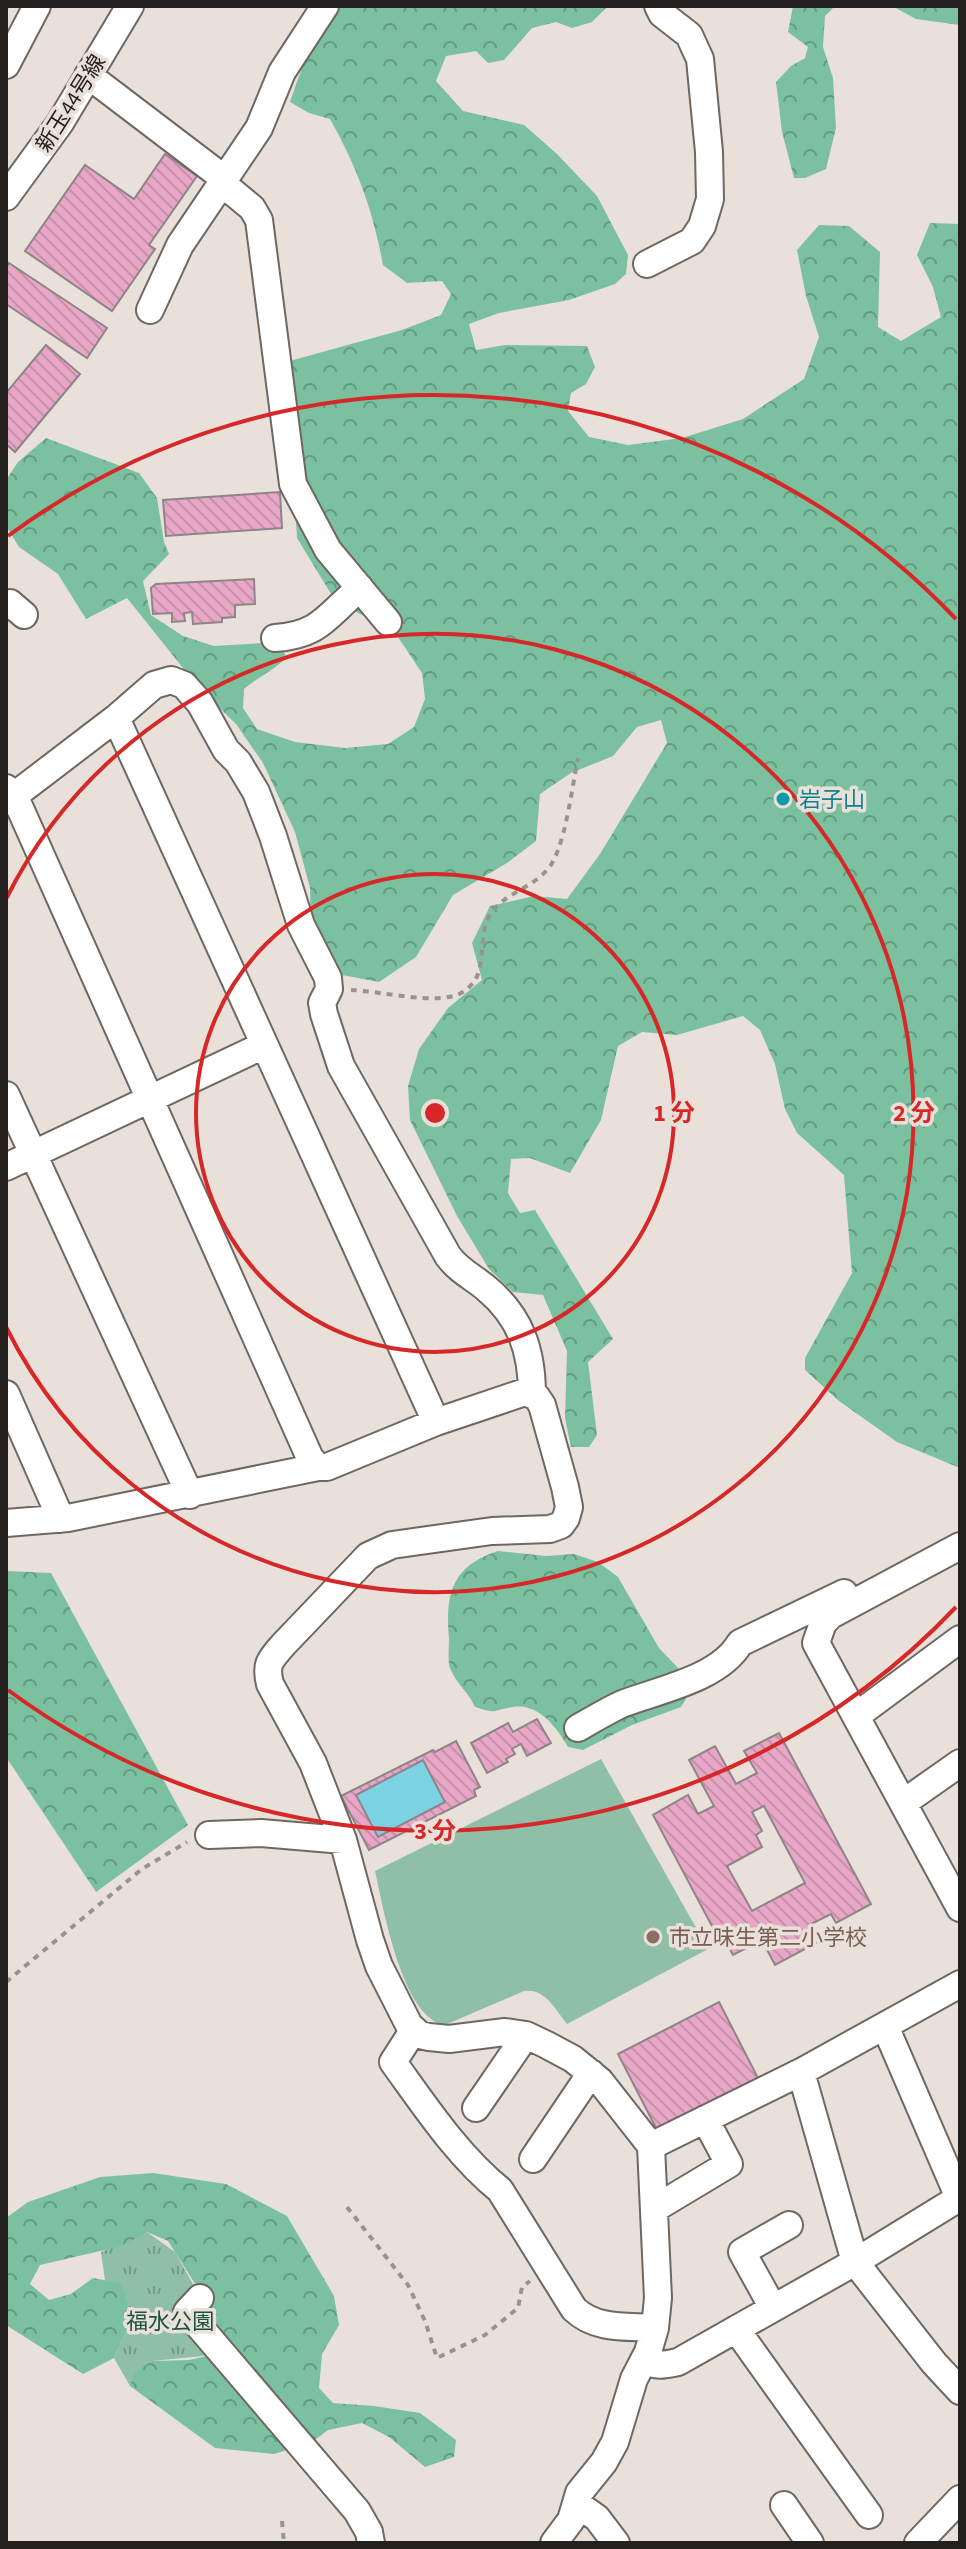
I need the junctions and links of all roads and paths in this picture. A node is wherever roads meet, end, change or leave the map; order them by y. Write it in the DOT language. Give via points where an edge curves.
graph roads {
  1 [pos="37,6"];
  2 [pos="130,6"];
  3 [pos="325,6"];
  4 [pos="658,6"];
  5 [pos="6,65"];
  6 [pos="88,75"];
  7 [pos="224,182"];
  8 [pos="6,197"];
  9 [pos="647,264"];
  10 [pos="150,310"];
  11 [pos="360,588"];
  12 [pos="388,622"];
  13 [pos="275,638"];
  14 [pos="116,718"];
  15 [pos="578,758"];
  16 [pos="9,796"];
  17 [pos="329,989"];
  18 [pos="264,1045"];
  19 [pos="6,1095"];
  20 [pos="150,1101"];
  21 [pos="33,1155"];
  22 [pos="6,1167"];
  23 [pos="6,1394"];
  24 [pos="532,1395"];
  25 [pos="436,1422"];
  26 [pos="318,1467"];
  27 [pos="190,1495"];
  28 [pos="61,1519"];
  29 [pos="6,1523"];
  30 [pos="960,1546"];
  31 [pos="880,1587"];
  32 [pos="960,1639"];
  33 [pos="856,1716"];
  34 [pos="578,1728"];
  35 [pos="960,1763"];
  36 [pos="903,1803"];
  37 [pos="209,1835"];
  38 [pos="343,1840"];
  39 [pos="954,1880"];
  40 [pos="960,1908"];
  41 [pos="6,1982"];
  42 [pos="960,1984"];
  43 [pos="885,2026"];
  44 [pos="413,2031"];
  45 [pos="526,2035"];
  46 [pos="801,2072"];
  47 [pos="591,2073"];
  48 [pos="476,2108"];
  49 [pos="705,2119"];
  50 [pos="651,2146"];
  51 [pos="533,2159"];
  52 [pos="960,2199"];
  53 [pos="347,2207"];
  54 [pos="654,2209"];
  55 [pos="789,2225"];
  56 [pos="855,2262"];
  57 [pos="549,2269"];
  58 [pos="200,2298"];
  59 [pos="773,2308"];
  60 [pos="655,2328"];
  61 [pos="736,2329"];
  62 [pos="644,2360"];
  63 [pos="960,2391"];
  64 [pos="960,2499"];
  65 [pos="576,2503"];
  66 [pos="784,2505"];
  67 [pos="869,2515"];
  68 [pos="282,2521"];
  69 [pos="284,2543"];
  70 [pos="371,2543"];
  71 [pos="554,2543"];
  72 [pos="616,2543"];
  73 [pos="810,2543"];
  74 [pos="918,2543"];
  1 -- 5 [label="street"];
  2 -- 6 [label="street, 新玉44号線"];
  3 -- 7 [label="street" via="282,72 259,128"];
  4 -- 9 [label="street" via="689,35 700,59 710,199 692,241"];
  6 -- 7 [label="street"];
  6 -- 8 [label="street, 新玉44号線"];
  7 -- 10 [label="street" via="180,245"];
  7 -- 11 [label="street" via="259,220 293,484 328,550"];
  11 -- 12 [label="street"];
  11 -- 13 [label="street" via="304,635"];
  14 -- 16 [label="street"];
  14 -- 17 [label="street" via="154,685 171,680 184,685 200,703 256,792 301,925"];
  14 -- 18 [label="street"];
  15 -- 17 [label="path" via="559,850 549,869 492,911 483,960 472,985 449,998"];
  16 -- 20 [label="street"];
  17 -- 24 [label="street" via="322,1003 341,1066 448,1256 514,1317 524,1339"];
  18 -- 20 [label="street"];
  18 -- 25 [label="street"];
  19 -- 21 [label="street"];
  20 -- 21 [label="street"];
  20 -- 26 [label="street"];
  21 -- 22 [label="street"];
  21 -- 27 [label="street"];
  23 -- 28 [label="street"];
  24 -- 25 [label="street" via="525,1392"];
  24 -- 38 [label="street" via="542,1405 565,1487 569,1507 561,1525 379,1550 271,1659 270,1684 313,1763"];
  25 -- 26 [label="street"];
  26 -- 27 [label="street"];
  27 -- 28 [label="street"];
  28 -- 29 [label="street"];
  30 -- 31 [label="street"];
  31 -- 33 [label="street" via="831,1615 817,1635 816,1643"];
  31 -- 34 [label="street" via="858,1586 740,1643 733,1655 667,1691 619,1705"];
  32 -- 33 [label="street"];
  33 -- 36 [label="street"];
  35 -- 36 [label="street"];
  36 -- 39 [label="street"];
  37 -- 38 [label="street"];
  37 -- 41 [label="path" via="142,1869"];
  38 -- 44 [label="street" via="379,1966"];
  39 -- 40 [label="street"];
  42 -- 43 [label="street"];
  43 -- 46 [label="street"];
  43 -- 52 [label="street"];
  44 -- 45 [label="street" via="449,2039 505,2032"];
  44 -- 57 [label="street" via="393,2062 458,2146 500,2190"];
  45 -- 47 [label="street"];
  45 -- 48 [label="street"];
  46 -- 49 [label="street"];
  46 -- 56 [label="street"];
  47 -- 50 [label="street"];
  47 -- 51 [label="street"];
  49 -- 50 [label="street"];
  49 -- 54 [label="street" via="729,2164"];
  50 -- 54 [label="street"];
  52 -- 56 [label="street"];
  53 -- 57 [label="path" via="408,2285 437,2358 485,2335 518,2308 522,2287"];
  54 -- 60 [label="street"];
  55 -- 59 [label="street" via="742,2252"];
  56 -- 59 [label="street"];
  56 -- 63 [label="street"];
  57 -- 60 [label="street" via="584,2319"];
  58 -- 70 [label="street" via="187,2312 357,2511"];
  59 -- 61 [label="street"];
  60 -- 62 [label="street"];
  61 -- 62 [label="street" via="678,2362 661,2366"];
  61 -- 67 [label="street"];
  62 -- 65 [label="street" via="615,2442"];
  64 -- 74 [label="street"];
  65 -- 71 [label="street"];
  65 -- 72 [label="street" via="597,2518"];
  66 -- 73 [label="street"];
  68 -- 69 [label="path"];
}
